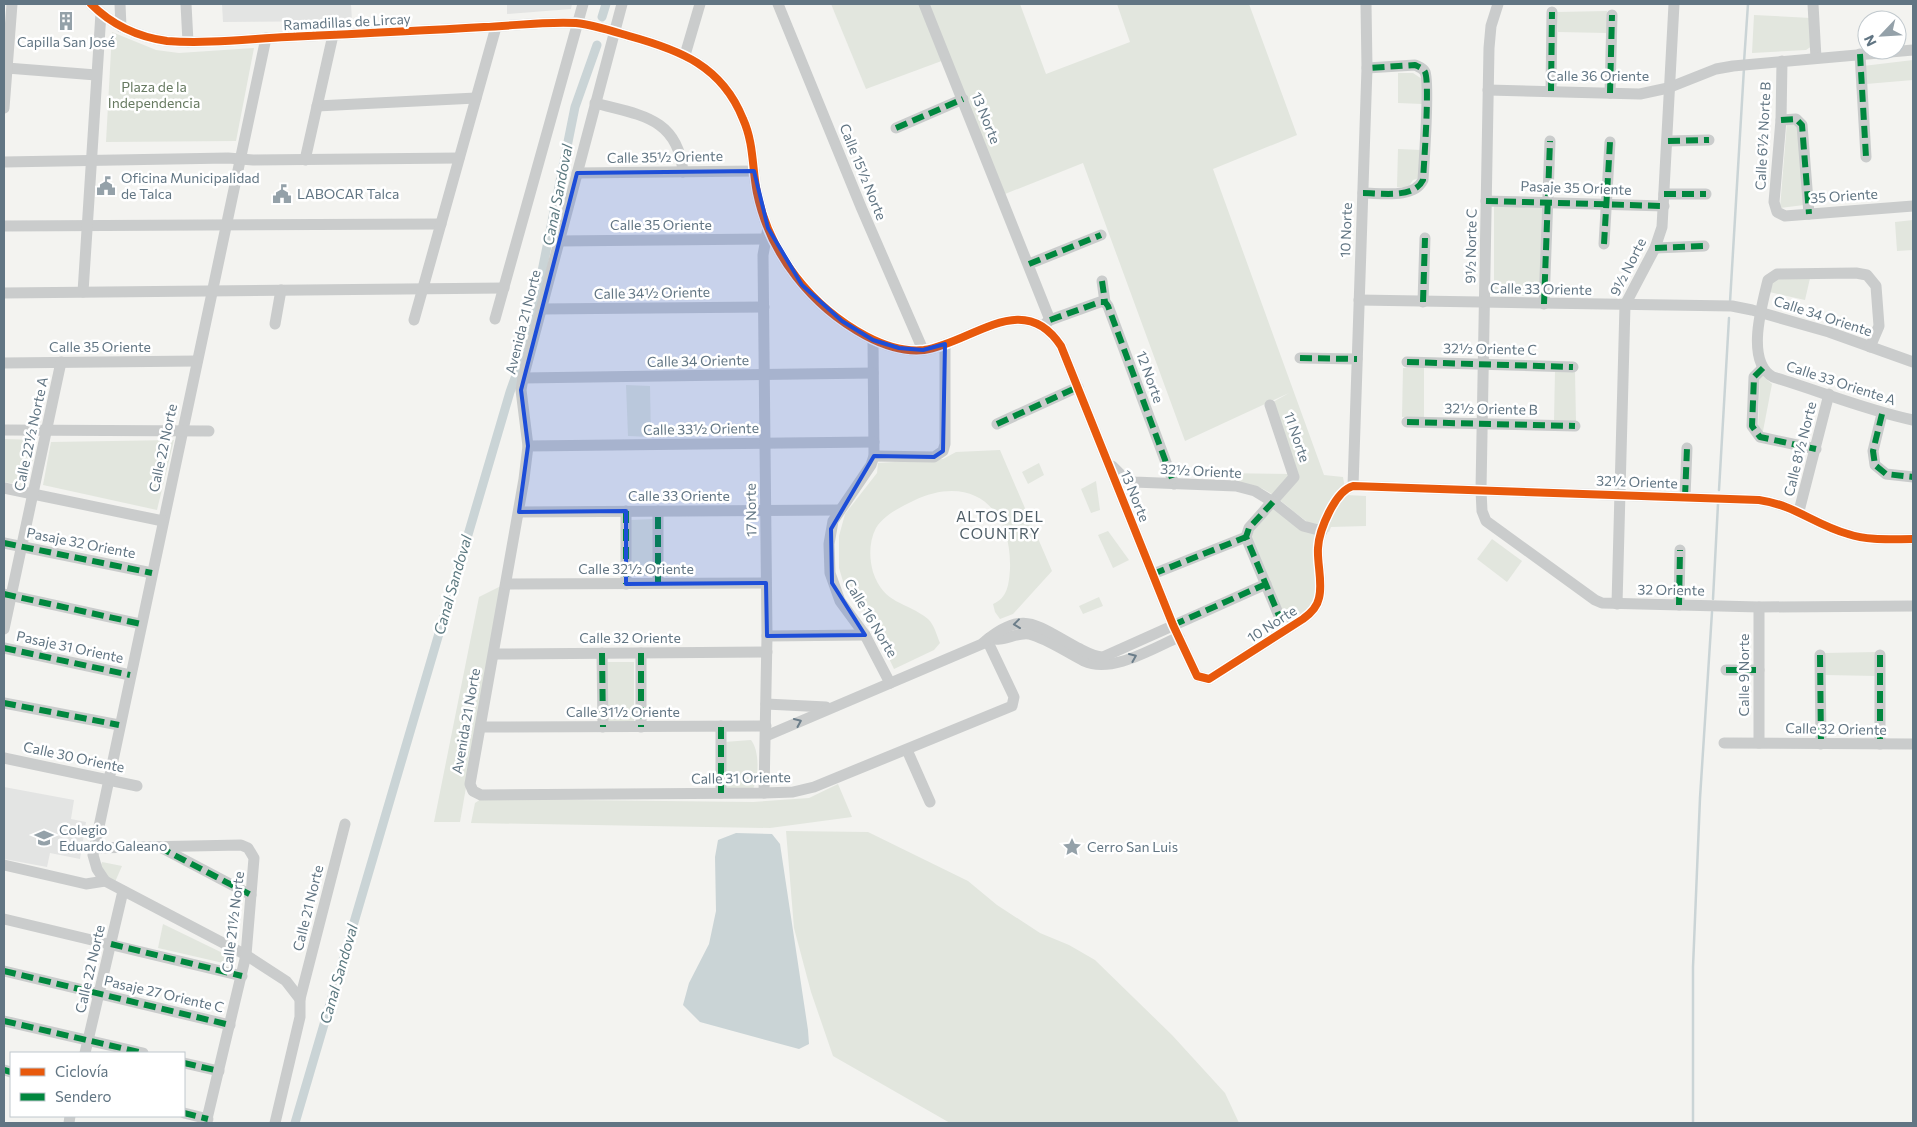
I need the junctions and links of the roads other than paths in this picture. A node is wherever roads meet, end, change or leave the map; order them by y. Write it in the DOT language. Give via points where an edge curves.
graph roads {
  1 [pos="12,4"];
  2 [pos="91,4"];
  3 [pos="120,4"];
  4 [pos="186,4"];
  5 [pos="583,4"];
  6 [pos="622,4"];
  7 [pos="700,4"];
  8 [pos="778,4"];
  9 [pos="924,4"];
  10 [pos="1366,4"];
  11 [pos="1498,4"];
  12 [pos="1674,4"];
  13 [pos="1813,4"];
  14 [pos="1552,12"];
  15 [pos="101,13"];
  16 [pos="1612,15"];
  17 [pos="578,24"];
  18 [pos="121,27"];
  19 [pos="496,27"];
  20 [pos="614,32"];
  21 [pos="332,35"];
  22 [pos="266,38"];
  23 [pos="188,42"];
  24 [pos="685,54"];
  25 [pos="1857,54"];
  26 [pos="1816,58"];
  27 [pos="1782,60"];
  28 [pos="1860,60"];
  29 [pos="7,68"];
  30 [pos="1367,68"];
  31 [pos="96,75"];
  32 [pos="1668,88"];
  33 [pos="1488,90"];
  34 [pos="1551,92"];
  35 [pos="1610,93"];
  36 [pos="476,98"];
  37 [pos="963,100"];
  38 [pos="595,103"];
  39 [pos="317,106"];
  40 [pos="4,108"];
  41 [pos="1781,120"];
  42 [pos="896,128"];
  43 [pos="1709,140"];
  44 [pos="1550,141"];
  45 [pos="1668,141"];
  46 [pos="1610,142"];
  47 [pos="1866,157"];
  48 [pos="459,158"];
  49 [pos="240,159"];
  50 [pos="305,160"];
  51 [pos="90,161"];
  52 [pos="4,162"];
  53 [pos="754,171"];
  54 [pos="683,172"];
  55 [pos="577,173"];
  56 [pos="1363,193"];
  57 [pos="1706,194"];
  58 [pos="1664,200"];
  59 [pos="1486,201"];
  60 [pos="1547,202"];
  61 [pos="1606,204"];
  62 [pos="1913,206"];
  63 [pos="1777,212"];
  64 [pos="1809,214"];
  65 [pos="441,224"];
  66 [pos="4,226"];
  67 [pos="86,226"];
  68 [pos="226,226"];
  69 [pos="768,228"];
  70 [pos="1101,235"];
  71 [pos="1425,238"];
  72 [pos="765,239"];
  73 [pos="558,241"];
  74 [pos="1604,244"];
  75 [pos="1704,246"];
  76 [pos="1655,248"];
  77 [pos="1029,264"];
  78 [pos="1102,281"];
  79 [pos="504,288"];
  80 [pos="422,289"];
  81 [pos="281,290"];
  82 [pos="212,291"];
  83 [pos="83,292"];
  84 [pos="4,293"];
  85 [pos="1359,300"];
  86 [pos="1105,302"];
  87 [pos="1423,302"];
  88 [pos="1485,303"];
  89 [pos="1544,304"];
  90 [pos="1625,305"];
  91 [pos="1722,306"];
  92 [pos="764,307"];
  93 [pos="541,309"];
  94 [pos="1761,312"];
  95 [pos="495,319"];
  96 [pos="414,320"];
  97 [pos="1047,323"];
  98 [pos="275,324"];
  99 [pos="873,340"];
  100 [pos="945,344"];
  101 [pos="1870,347"];
  102 [pos="923,350"];
  103 [pos="1300,358"];
  104 [pos="1357,359"];
  105 [pos="197,361"];
  106 [pos="61,362"];
  107 [pos="1406,362"];
  108 [pos="1913,362"];
  109 [pos="4,363"];
  110 [pos="1484,364"];
  111 [pos="1573,366"];
  112 [pos="1763,368"];
  113 [pos="873,373"];
  114 [pos="765,375"];
  115 [pos="524,378"];
  116 [pos="1078,387"];
  117 [pos="1829,394"];
  118 [pos="1270,405"];
  119 [pos="1882,414"];
  120 [pos="1913,420"];
  121 [pos="1407,422"];
  122 [pos="997,424"];
  123 [pos="1482,424"];
  124 [pos="1575,426"];
  125 [pos="4,430"];
  126 [pos="47,430"];
  127 [pos="182,430"];
  128 [pos="209,431"];
  129 [pos="874,442"];
  130 [pos="765,443"];
  131 [pos="528,446"];
  132 [pos="1687,448"];
  133 [pos="1816,449"];
  134 [pos="874,456"];
  135 [pos="1106,457"];
  136 [pos="1913,477"];
  137 [pos="1174,484"];
  138 [pos="1353,486"];
  139 [pos="4,488"];
  140 [pos="1481,490"];
  141 [pos="33,494"];
  142 [pos="1621,494"];
  143 [pos="1685,497"];
  144 [pos="1274,502"];
  145 [pos="766,510"];
  146 [pos="839,510"];
  147 [pos="626,511"];
  148 [pos="658,511"];
  149 [pos="1799,511"];
  150 [pos="519,512"];
  151 [pos="163,522"];
  152 [pos="1322,531"];
  153 [pos="1246,537"];
  154 [pos="1913,539"];
  155 [pos="4,543"];
  156 [pos="22,546"];
  157 [pos="1680,550"];
  158 [pos="152,573"];
  159 [pos="1153,574"];
  160 [pos="766,583"];
  161 [pos="506,584"];
  162 [pos="626,584"];
  163 [pos="658,584"];
  164 [pos="1266,584"];
  165 [pos="7,595"];
  166 [pos="1617,604"];
  167 [pos="1679,605"];
  168 [pos="1913,606"];
  169 [pos="1759,607"];
  170 [pos="141,624"];
  171 [pos="1173,625"];
  172 [pos="4,629"];
  173 [pos="1285,630"];
  174 [pos="865,635"];
  175 [pos="767,636"];
  176 [pos="1179,637"];
  177 [pos="988,639"];
  178 [pos="4,648"];
  179 [pos="767,652"];
  180 [pos="602,653"];
  181 [pos="641,653"];
  182 [pos="494,654"];
  183 [pos="1820,655"];
  184 [pos="1880,655"];
  185 [pos="1099,661"];
  186 [pos="1726,670"];
  187 [pos="1759,670"];
  188 [pos="130,675"];
  189 [pos="1201,678"];
  190 [pos="890,683"];
  191 [pos="4,703"];
  192 [pos="766,704"];
  193 [pos="830,708"];
  194 [pos="119,725"];
  195 [pos="721,726"];
  196 [pos="603,727"];
  197 [pos="641,727"];
  198 [pos="481,728"];
  199 [pos="766,731"];
  200 [pos="1724,742"];
  201 [pos="1759,743"];
  202 [pos="1821,744"];
  203 [pos="1880,744"];
  204 [pos="1913,744"];
  205 [pos="907,750"];
  206 [pos="4,758"];
  207 [pos="108,779"];
  208 [pos="138,786"];
  209 [pos="764,793"];
  210 [pos="721,794"];
  211 [pos="480,795"];
  212 [pos="930,802"];
  213 [pos="345,824"];
  214 [pos="160,847"];
  215 [pos="93,848"];
  216 [pos="4,865"];
  217 [pos="106,881"];
  218 [pos="123,891"];
  219 [pos="250,895"];
  220 [pos="4,919"];
  221 [pos="111,944"];
  222 [pos="246,955"];
  223 [pos="4,971"];
  224 [pos="242,976"];
  225 [pos="99,994"];
  226 [pos="300,999"];
  227 [pos="4,1021"];
  228 [pos="230,1025"];
  229 [pos="88,1040"];
  230 [pos="85,1052"];
  231 [pos="140,1052"];
  232 [pos="185,1063"];
  233 [pos="219,1071"];
  234 [pos="185,1113"];
  235 [pos="207,1121"];
  236 [pos="275,1123"];
  1 -- 29 [label="street"];
  2 -- 15 [label="street, Ramadillas de Lircay"];
  3 -- 18 [label="street"];
  4 -- 23 [label="street"];
  5 -- 17 [label="street, Avenida 21 Norte"];
  6 -- 20 [label="street, Avenida 21 Norte"];
  7 -- 24 [label="street"];
  8 -- 102 [label="street, Calle 15½ Norte"];
  9 -- 37 [label="street, 13 Norte"];
  10 -- 30 [label="street, 10 Norte"];
  11 -- 33 [label="street, 9½ Norte C" via="1490,37"];
  12 -- 32 [label="street, 9½ Norte"];
  13 -- 26 [label="street"];
  14 -- 34 [label="street"];
  15 -- 18 [label="street, Ramadillas de Lircay"];
  15 -- 31 [label="street"];
  16 -- 35 [label="street"];
  17 -- 19 [label="street, Ramadillas de Lircay"];
  17 -- 20 [label="street, Ramadillas de Lircay"];
  17 -- 79 [label="street, Avenida 21 Norte"];
  18 -- 23 [label="street, Ramadillas de Lircay" via="157,40"];
  19 -- 21 [label="street, Ramadillas de Lircay"];
  19 -- 36 [label="street"];
  20 -- 24 [label="street, Ramadillas de Lircay"];
  20 -- 38 [label="street, Avenida 21 Norte"];
  21 -- 22 [label="street, Ramadillas de Lircay"];
  21 -- 39 [label="street"];
  22 -- 23 [label="street, Ramadillas de Lircay"];
  22 -- 49 [label="street, Calle 22 Norte"];
  24 -- 53 [label="street, Ramadillas de Lircay" via="711,72 735,102 748,130"];
  25 -- 26 [label="street, Calle 36 Oriente"];
  26 -- 27 [label="street, Calle 36 Oriente"];
  27 -- 32 [label="street, Calle 36 Oriente" via="1716,69"];
  27 -- 41 [label="street, Calle 6½ Norte B"];
  28 -- 47 [label="street"];
  29 -- 31 [label="street"];
  29 -- 40 [label="street"];
  30 -- 56 [label="street, 10 Norte"];
  30 -- 56 [label="street" via="1415,65 1424,71 1426,102 1423,180 1410,192"];
  31 -- 51 [label="street"];
  32 -- 35 [label="street, Calle 36 Oriente" via="1640,94"];
  32 -- 45 [label="street, 9½ Norte"];
  33 -- 34 [label="street, Calle 36 Oriente"];
  33 -- 59 [label="street, 9½ Norte C"];
  34 -- 35 [label="street, Calle 36 Oriente"];
  36 -- 39 [label="street"];
  36 -- 48 [label="street"];
  37 -- 42 [label="street"];
  37 -- 77 [label="street, 13 Norte"];
  38 -- 54 [label="street" via="646,117 662,125 678,148"];
  38 -- 55 [label="street, Avenida 21 Norte"];
  39 -- 50 [label="street"];
  41 -- 63 [label="street, Calle 6½ Norte B" via="1774,202"];
  41 -- 64 [label="street" via="1796,119 1802,125"];
  43 -- 45 [label="street"];
  44 -- 60 [label="street"];
  45 -- 58 [label="street, 9½ Norte"];
  46 -- 61 [label="street"];
  48 -- 50 [label="street"];
  48 -- 65 [label="street"];
  49 -- 50 [label="street"];
  49 -- 51 [label="street"];
  49 -- 68 [label="street, Calle 22 Norte"];
  51 -- 52 [label="street"];
  51 -- 67 [label="street"];
  53 -- 54 [label="street, Calle 35½ Oriente"];
  53 -- 69 [label="street, Ramadillas de Lircay"];
  54 -- 55 [label="street, Calle 35½ Oriente"];
  55 -- 73 [label="street, Avenida 21 Norte"];
  56 -- 85 [label="street, 10 Norte"];
  57 -- 58 [label="street, Pasaje 35 Oriente"];
  58 -- 61 [label="street, Pasaje 35 Oriente"];
  58 -- 76 [label="street, 9½ Norte" via="1662,227"];
  59 -- 60 [label="street, Pasaje 35 Oriente"];
  59 -- 88 [label="street, 9½ Norte C"];
  60 -- 61 [label="street, Pasaje 35 Oriente"];
  60 -- 89 [label="street"];
  61 -- 74 [label="street"];
  62 -- 64 [label="street, 35 Oriente"];
  63 -- 64 [label="street, 35 Oriente" via="1785,216"];
  65 -- 68 [label="street"];
  65 -- 80 [label="street"];
  66 -- 67 [label="street"];
  67 -- 68 [label="street"];
  67 -- 83 [label="street"];
  68 -- 82 [label="street, Calle 22 Norte"];
  69 -- 72 [label="street, 17 Norte"];
  69 -- 99 [label="street, Ramadillas de Lircay" via="787,265 809,293 842,321"];
  70 -- 77 [label="street"];
  71 -- 87 [label="street"];
  72 -- 73 [label="street, Calle 35 Oriente"];
  72 -- 92 [label="street, 17 Norte"];
  73 -- 93 [label="street, Avenida 21 Norte"];
  75 -- 76 [label="street"];
  76 -- 90 [label="street, 9½ Norte"];
  77 -- 97 [label="street, 13 Norte"];
  78 -- 86 [label="street, 12 Norte"];
  79 -- 80 [label="street"];
  79 -- 95 [label="street, Avenida 21 Norte"];
  80 -- 81 [label="street"];
  80 -- 96 [label="street"];
  81 -- 82 [label="street"];
  81 -- 98 [label="street"];
  82 -- 83 [label="street"];
  82 -- 105 [label="street, Calle 22 Norte"];
  83 -- 84 [label="street"];
  85 -- 87 [label="street, Calle 33 Oriente"];
  85 -- 104 [label="street, 10 Norte"];
  86 -- 97 [label="street"];
  86 -- 137 [label="street, 12 Norte"];
  87 -- 88 [label="street, Calle 33 Oriente"];
  88 -- 89 [label="street, Calle 33 Oriente"];
  88 -- 110 [label="street, 9½ Norte C"];
  89 -- 90 [label="street, Calle 33 Oriente"];
  90 -- 91 [label="street, Calle 33 Oriente"];
  90 -- 142 [label="street, 9½ Norte"];
  91 -- 94 [label="street, Calle 34 Oriente"];
  92 -- 93 [label="street, Calle 34½ Oriente"];
  92 -- 114 [label="street, 17 Norte"];
  93 -- 115 [label="street, Avenida 21 Norte"];
  94 -- 101 [label="street, Calle 34 Oriente"];
  94 -- 101 [label="street" via="1768,280 1777,274 1867,275 1876,286 1879,326"];
  94 -- 112 [label="street" via="1758,349"];
  97 -- 100 [label="street" via="1006,320"];
  97 -- 116 [label="street, 13 Norte" via="1061,346"];
  99 -- 102 [label="street, Ramadillas de Lircay" via="899,348"];
  99 -- 113 [label="street, Calle 16 Norte"];
  100 -- 102 [label="street"];
  100 -- 134 [label="street" via="945,444 941,453 932,457"];
  101 -- 108 [label="street, Calle 34 Oriente"];
  103 -- 104 [label="street"];
  104 -- 138 [label="street, 10 Norte"];
  105 -- 106 [label="street, Calle 35 Oriente"];
  105 -- 127 [label="street, Calle 22 Norte"];
  106 -- 109 [label="street, Calle 35 Oriente"];
  106 -- 126 [label="street, Calle 22½ Norte A"];
  107 -- 110 [label="street, 32½ Oriente C"];
  110 -- 111 [label="street, 32½ Oriente C"];
  110 -- 123 [label="street, 9½ Norte C"];
  112 -- 117 [label="street, Calle 33 Oriente A" via="1773,377"];
  112 -- 133 [label="street" via="1754,377 1752,426 1755,433 1764,438"];
  113 -- 114 [label="street, Calle 34 Oriente"];
  113 -- 129 [label="street, Calle 16 Norte"];
  114 -- 115 [label="street, Calle 34 Oriente"];
  114 -- 130 [label="street, 17 Norte"];
  115 -- 131 [label="street, Avenida 21 Norte" via="522,396"];
  116 -- 122 [label="street"];
  116 -- 135 [label="street, 13 Norte"];
  117 -- 119 [label="street, Calle 33 Oriente A"];
  117 -- 133 [label="street, Calle 8½ Norte"];
  118 -- 144 [label="street, 11 Norte" via="1294,476"];
  119 -- 120 [label="street, Calle 33 Oriente A"];
  119 -- 136 [label="street" via="1873,451 1876,466 1891,475"];
  121 -- 123 [label="street, 32½ Oriente B"];
  123 -- 124 [label="street, 32½ Oriente B"];
  123 -- 140 [label="street, 9½ Norte C"];
  125 -- 126 [label="street"];
  126 -- 127 [label="street"];
  126 -- 141 [label="street, Calle 22½ Norte A"];
  127 -- 128 [label="street"];
  127 -- 151 [label="street, Calle 22 Norte"];
  129 -- 130 [label="street, Calle 33½ Oriente"];
  129 -- 134 [label="street, Calle 16 Norte"];
  130 -- 131 [label="street, Calle 33½ Oriente"];
  130 -- 145 [label="street, 17 Norte"];
  131 -- 150 [label="street, Avenida 21 Norte"];
  132 -- 143 [label="street"];
  133 -- 149 [label="street, Calle 8½ Norte"];
  134 -- 146 [label="street, Calle 16 Norte"];
  135 -- 137 [label="street, 32½ Oriente" via="1123,477 1134,482"];
  135 -- 159 [label="street, 13 Norte"];
  137 -- 144 [label="street, 32½ Oriente" via="1236,486 1255,491"];
  138 -- 140 [label="street, 32½ Oriente"];
  138 -- 152 [label="street, 10 Norte" via="1339,494"];
  139 -- 141 [label="street"];
  140 -- 142 [label="street, 32½ Oriente"];
  140 -- 166 [label="street, 32 Oriente" via="1482,514 1489,524 1595,600"];
  141 -- 151 [label="street"];
  141 -- 156 [label="street, Calle 22½ Norte A"];
  142 -- 143 [label="street, 32½ Oriente"];
  142 -- 166 [label="street, 9½ Norte"];
  143 -- 149 [label="street, 32½ Oriente" via="1769,502"];
  144 -- 152 [label="street, 32½ Oriente" via="1303,526"];
  144 -- 153 [label="street" via="1249,528"];
  145 -- 146 [label="street, Calle 33 Oriente"];
  145 -- 148 [label="street, Calle 33 Oriente"];
  145 -- 160 [label="street, 17 Norte"];
  146 -- 174 [label="street, Calle 16 Norte" via="831,529 830,573 840,602"];
  147 -- 148 [label="street, Calle 33 Oriente"];
  147 -- 150 [label="street, Calle 33 Oriente"];
  147 -- 162 [label="street"];
  148 -- 163 [label="street"];
  149 -- 154 [label="street, 32½ Oriente" via="1857,537"];
  150 -- 161 [label="street, Avenida 21 Norte"];
  151 -- 158 [label="street, Calle 22 Norte"];
  152 -- 173 [label="street, 10 Norte" via="1318,550 1319,600 1310,614"];
  153 -- 159 [label="street"];
  153 -- 164 [label="street"];
  155 -- 156 [label="street, Pasaje 32 Oriente"];
  156 -- 158 [label="street, Pasaje 32 Oriente"];
  156 -- 165 [label="street, Calle 22½ Norte A"];
  157 -- 167 [label="street"];
  158 -- 170 [label="street, Calle 22 Norte"];
  159 -- 171 [label="street, 13 Norte"];
  160 -- 163 [label="street, Calle 32½ Oriente"];
  160 -- 175 [label="street, 17 Norte"];
  161 -- 162 [label="street, Calle 32½ Oriente"];
  161 -- 182 [label="street, Avenida 21 Norte"];
  162 -- 163 [label="street, Calle 32½ Oriente"];
  164 -- 171 [label="street"];
  164 -- 173 [label="street"];
  165 -- 170 [label="street"];
  165 -- 172 [label="street, Calle 22½ Norte A"];
  166 -- 167 [label="street, 32 Oriente"];
  167 -- 169 [label="street, 32 Oriente"];
  168 -- 169 [label="street, 32 Oriente"];
  169 -- 187 [label="street, Calle 9 Norte"];
  170 -- 188 [label="street, Calle 22 Norte"];
  171 -- 176 [label="street, 13 Norte"];
  171 -- 185 [label="street"];
  173 -- 189 [label="street, 10 Norte" via="1209,679"];
  174 -- 175 [label="street"];
  174 -- 190 [label="street, Calle 16 Norte"];
  175 -- 179 [label="street, 17 Norte"];
  185 -- 176 [label="street, one-way" via="1115,664"];
  176 -- 189 [label="street, 13 Norte" via="1197,676"];
  177 -- 185 [label="street" via="1012,624 1029,623"];
  177 -- 190 [label="street"];
  177 -- 205 [label="street, Calle 31 Oriente" via="1014,697 1014,704 1009,709"];
  178 -- 188 [label="street, Pasaje 31 Oriente"];
  179 -- 181 [label="street, Calle 32 Oriente"];
  179 -- 192 [label="street, 17 Norte"];
  180 -- 181 [label="street, Calle 32 Oriente"];
  180 -- 182 [label="street, Calle 32 Oriente"];
  180 -- 196 [label="street"];
  181 -- 197 [label="street"];
  182 -- 198 [label="street, Avenida 21 Norte"];
  183 -- 202 [label="street"];
  184 -- 203 [label="street"];
  186 -- 187 [label="street"];
  187 -- 201 [label="street, Calle 9 Norte"];
  188 -- 194 [label="street, Calle 22 Norte"];
  190 -- 193 [label="street"];
  191 -- 194 [label="street"];
  192 -- 193 [label="street"];
  192 -- 199 [label="street, 17 Norte"];
  199 -- 193 [label="street, one-way"];
  194 -- 207 [label="street, Calle 22 Norte"];
  195 -- 197 [label="street, Calle 31½ Oriente"];
  195 -- 199 [label="street, Calle 31½ Oriente"];
  195 -- 210 [label="street"];
  196 -- 197 [label="street, Calle 31½ Oriente"];
  196 -- 198 [label="street, Calle 31½ Oriente"];
  198 -- 211 [label="street, Avenida 21 Norte" via="470,784"];
  199 -- 209 [label="street, 17 Norte"];
  200 -- 201 [label="street"];
  201 -- 202 [label="street, Calle 32 Oriente"];
  202 -- 203 [label="street, Calle 32 Oriente"];
  203 -- 204 [label="street, Calle 32 Oriente"];
  205 -- 209 [label="street, Calle 31 Oriente" via="814,787"];
  205 -- 212 [label="street"];
  206 -- 207 [label="street, Calle 30 Oriente"];
  207 -- 208 [label="street, Calle 30 Oriente"];
  207 -- 215 [label="street, Calle 22 Norte"];
  209 -- 210 [label="street, Calle 31 Oriente"];
  210 -- 211 [label="street, Calle 31 Oriente"];
  213 -- 226 [label="street, Calle 21 Norte"];
  214 -- 215 [label="street, Calle 21½ Norte"];
  214 -- 219 [label="street"];
  214 -- 219 [label="street, Calle 21½ Norte" via="241,845 248,848 255,864"];
  215 -- 217 [label="street, Calle 22 Norte" via="95,865"];
  216 -- 217 [label="street" via="86,884"];
  217 -- 218 [label="street"];
  218 -- 221 [label="street, Calle 22 Norte"];
  218 -- 222 [label="street"];
  219 -- 222 [label="street, Calle 21½ Norte"];
  220 -- 221 [label="street"];
  221 -- 224 [label="street"];
  221 -- 225 [label="street, Calle 22 Norte"];
  222 -- 224 [label="street, Calle 21½ Norte"];
  222 -- 226 [label="street" via="286,981"];
  223 -- 225 [label="street, Pasaje 27 Oriente C"];
  224 -- 228 [label="street, Calle 21½ Norte"];
  225 -- 228 [label="street, Pasaje 27 Oriente C"];
  225 -- 229 [label="street, Calle 22 Norte"];
  226 -- 236 [label="street" via="300,1017"];
  227 -- 229 [label="street"];
  228 -- 233 [label="street, Calle 21½ Norte"];
  229 -- 230 [label="street, Calle 22 Norte"];
  229 -- 231 [label="street"];
  232 -- 233 [label="street"];
  233 -- 235 [label="street, Calle 21½ Norte"];
  234 -- 235 [label="street"];
}
